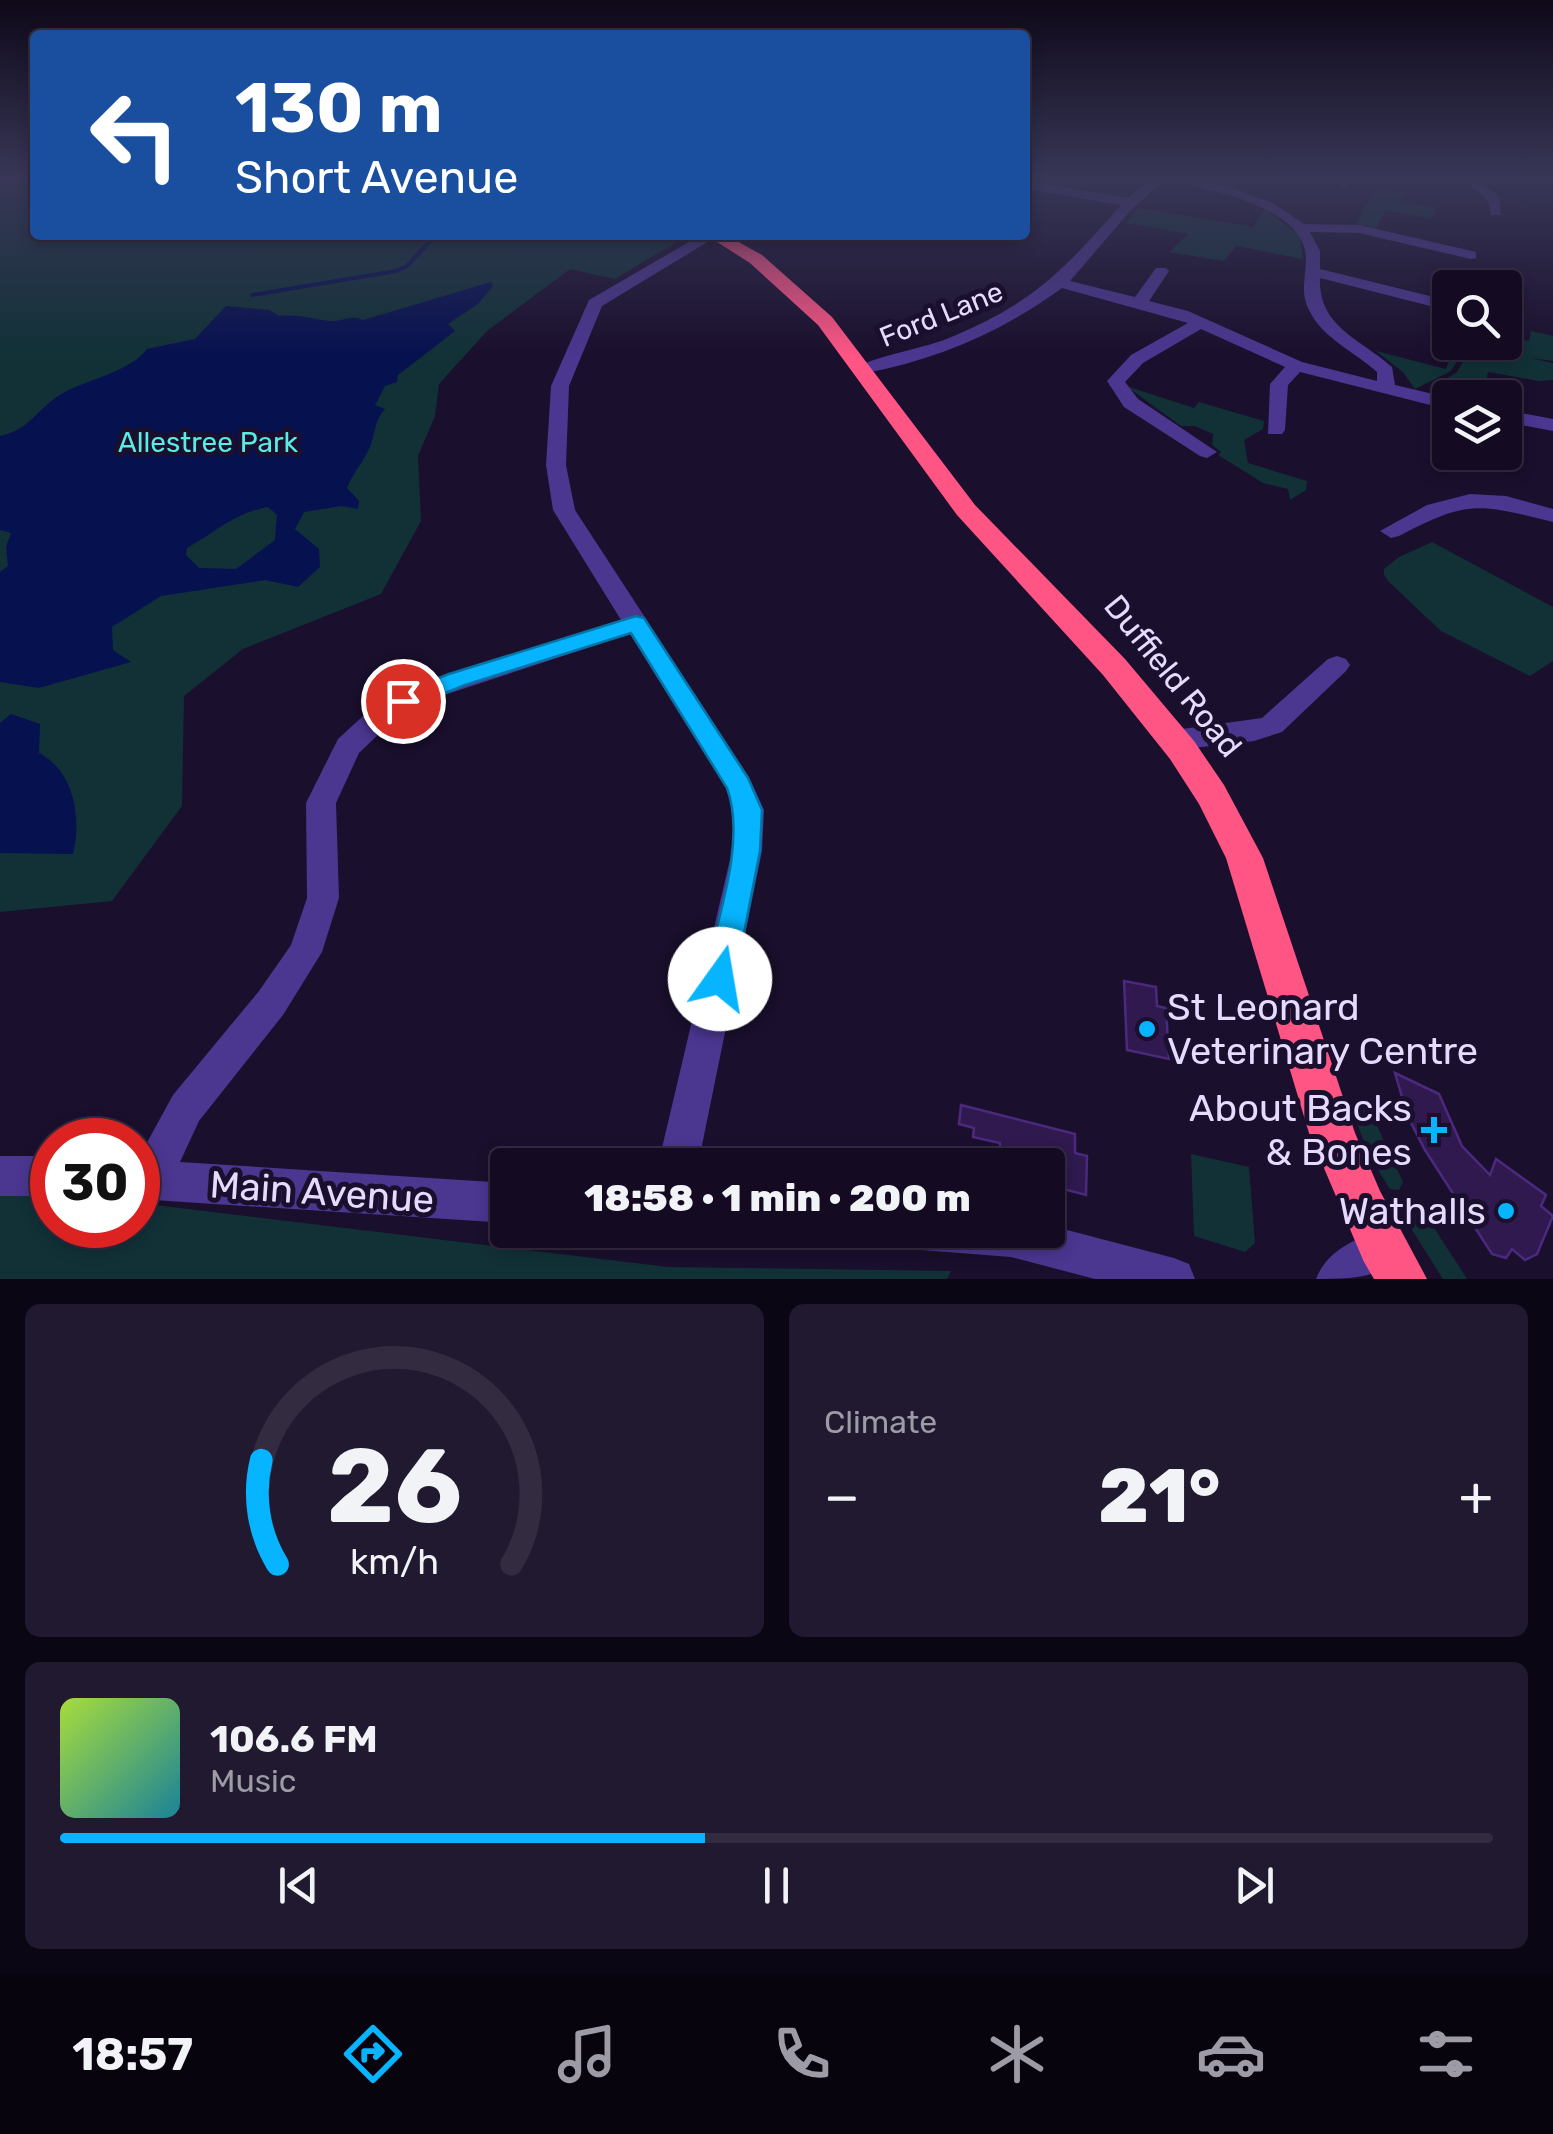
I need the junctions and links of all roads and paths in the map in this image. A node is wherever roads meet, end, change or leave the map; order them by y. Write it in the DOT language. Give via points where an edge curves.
graph roads {
  1 [pos="1102,237"];
  2 [pos="1305,237"];
  3 [pos="1391,237"];
  4 [pos="704,240"];
  5 [pos="722,240"];
  6 [pos="1471,255"];
  7 [pos="1161,272"];
  8 [pos="1311,272"];
  9 [pos="1060,283"];
  10 [pos="1432,301"];
  11 [pos="1140,302"];
  12 [pos="1201,322"];
  13 [pos="1296,366"];
  14 [pos="865,368"];
  15 [pos="1386,389"];
  16 [pos="1432,400"];
  17 [pos="1522,419"];
  18 [pos="1302,424"];
  19 [pos="1553,425"];
  20 [pos="1202,444"];
  21 [pos="1553,516"];
  22 [pos="1391,531"];
  23 [pos="636,624"];
  24 [pos="1337,665"];
  25 [pos="1175,740"];
  26 [pos="682,1148"];
  27 [pos="160,1152"];
  28 [pos="0,1176"];
  29 [pos="30,1176"];
  30 [pos="160,1180"];
  31 [pos="490,1202"];
  32 [pos="1057,1248"];
  33 [pos="1392,1264"];
  34 [pos="1174,1279"];
  35 [pos="1337,1279"];
  1 -- 9 [label="street, Ford Lane"];
  2 -- 8 [label="street"];
  3 -- 6 [label="street"];
  4 -- 23 [label="street" via="602,296 560,386 556,465 564,510"];
  5 -- 14 [label="highway, Duffield Road" via="797,290"];
  7 -- 11 [label="street"];
  8 -- 10 [label="street"];
  8 -- 15 [label="street" via="1320,316 1382,366"];
  9 -- 11 [label="street"];
  9 -- 14 [label="street, Ford Lane" via="973,332"];
  11 -- 12 [label="street"];
  12 -- 13 [label="street"];
  12 -- 20 [label="street" via="1137,359 1116,381 1131,403"];
  13 -- 15 [label="street"];
  13 -- 18 [label="street" via="1278,384 1275,425"];
  14 -- 25 [label="highway, Duffield Road" via="964,507"];
  15 -- 16 [label="street"];
  17 -- 19 [label="street"];
  21 -- 22 [label="street" via="1498,500 1461,498"];
  23 -- 26 [label="street" via="745,797 750,822"];
  23 -- 27 [label="street" via="417,694 348,747 321,803 323,898 309,942"];
  24 -- 25 [label="street" via="1272,725"];
  25 -- 33 [label="highway, Duffield Road" via="1238,843 1322,1111"];
  28 -- 29 [label="street"];
  30 -- 31 [label="street, Main Avenue"];
  32 -- 34 [label="street"];
  33 -- 35 [label="street" via="1357,1261"];
}
